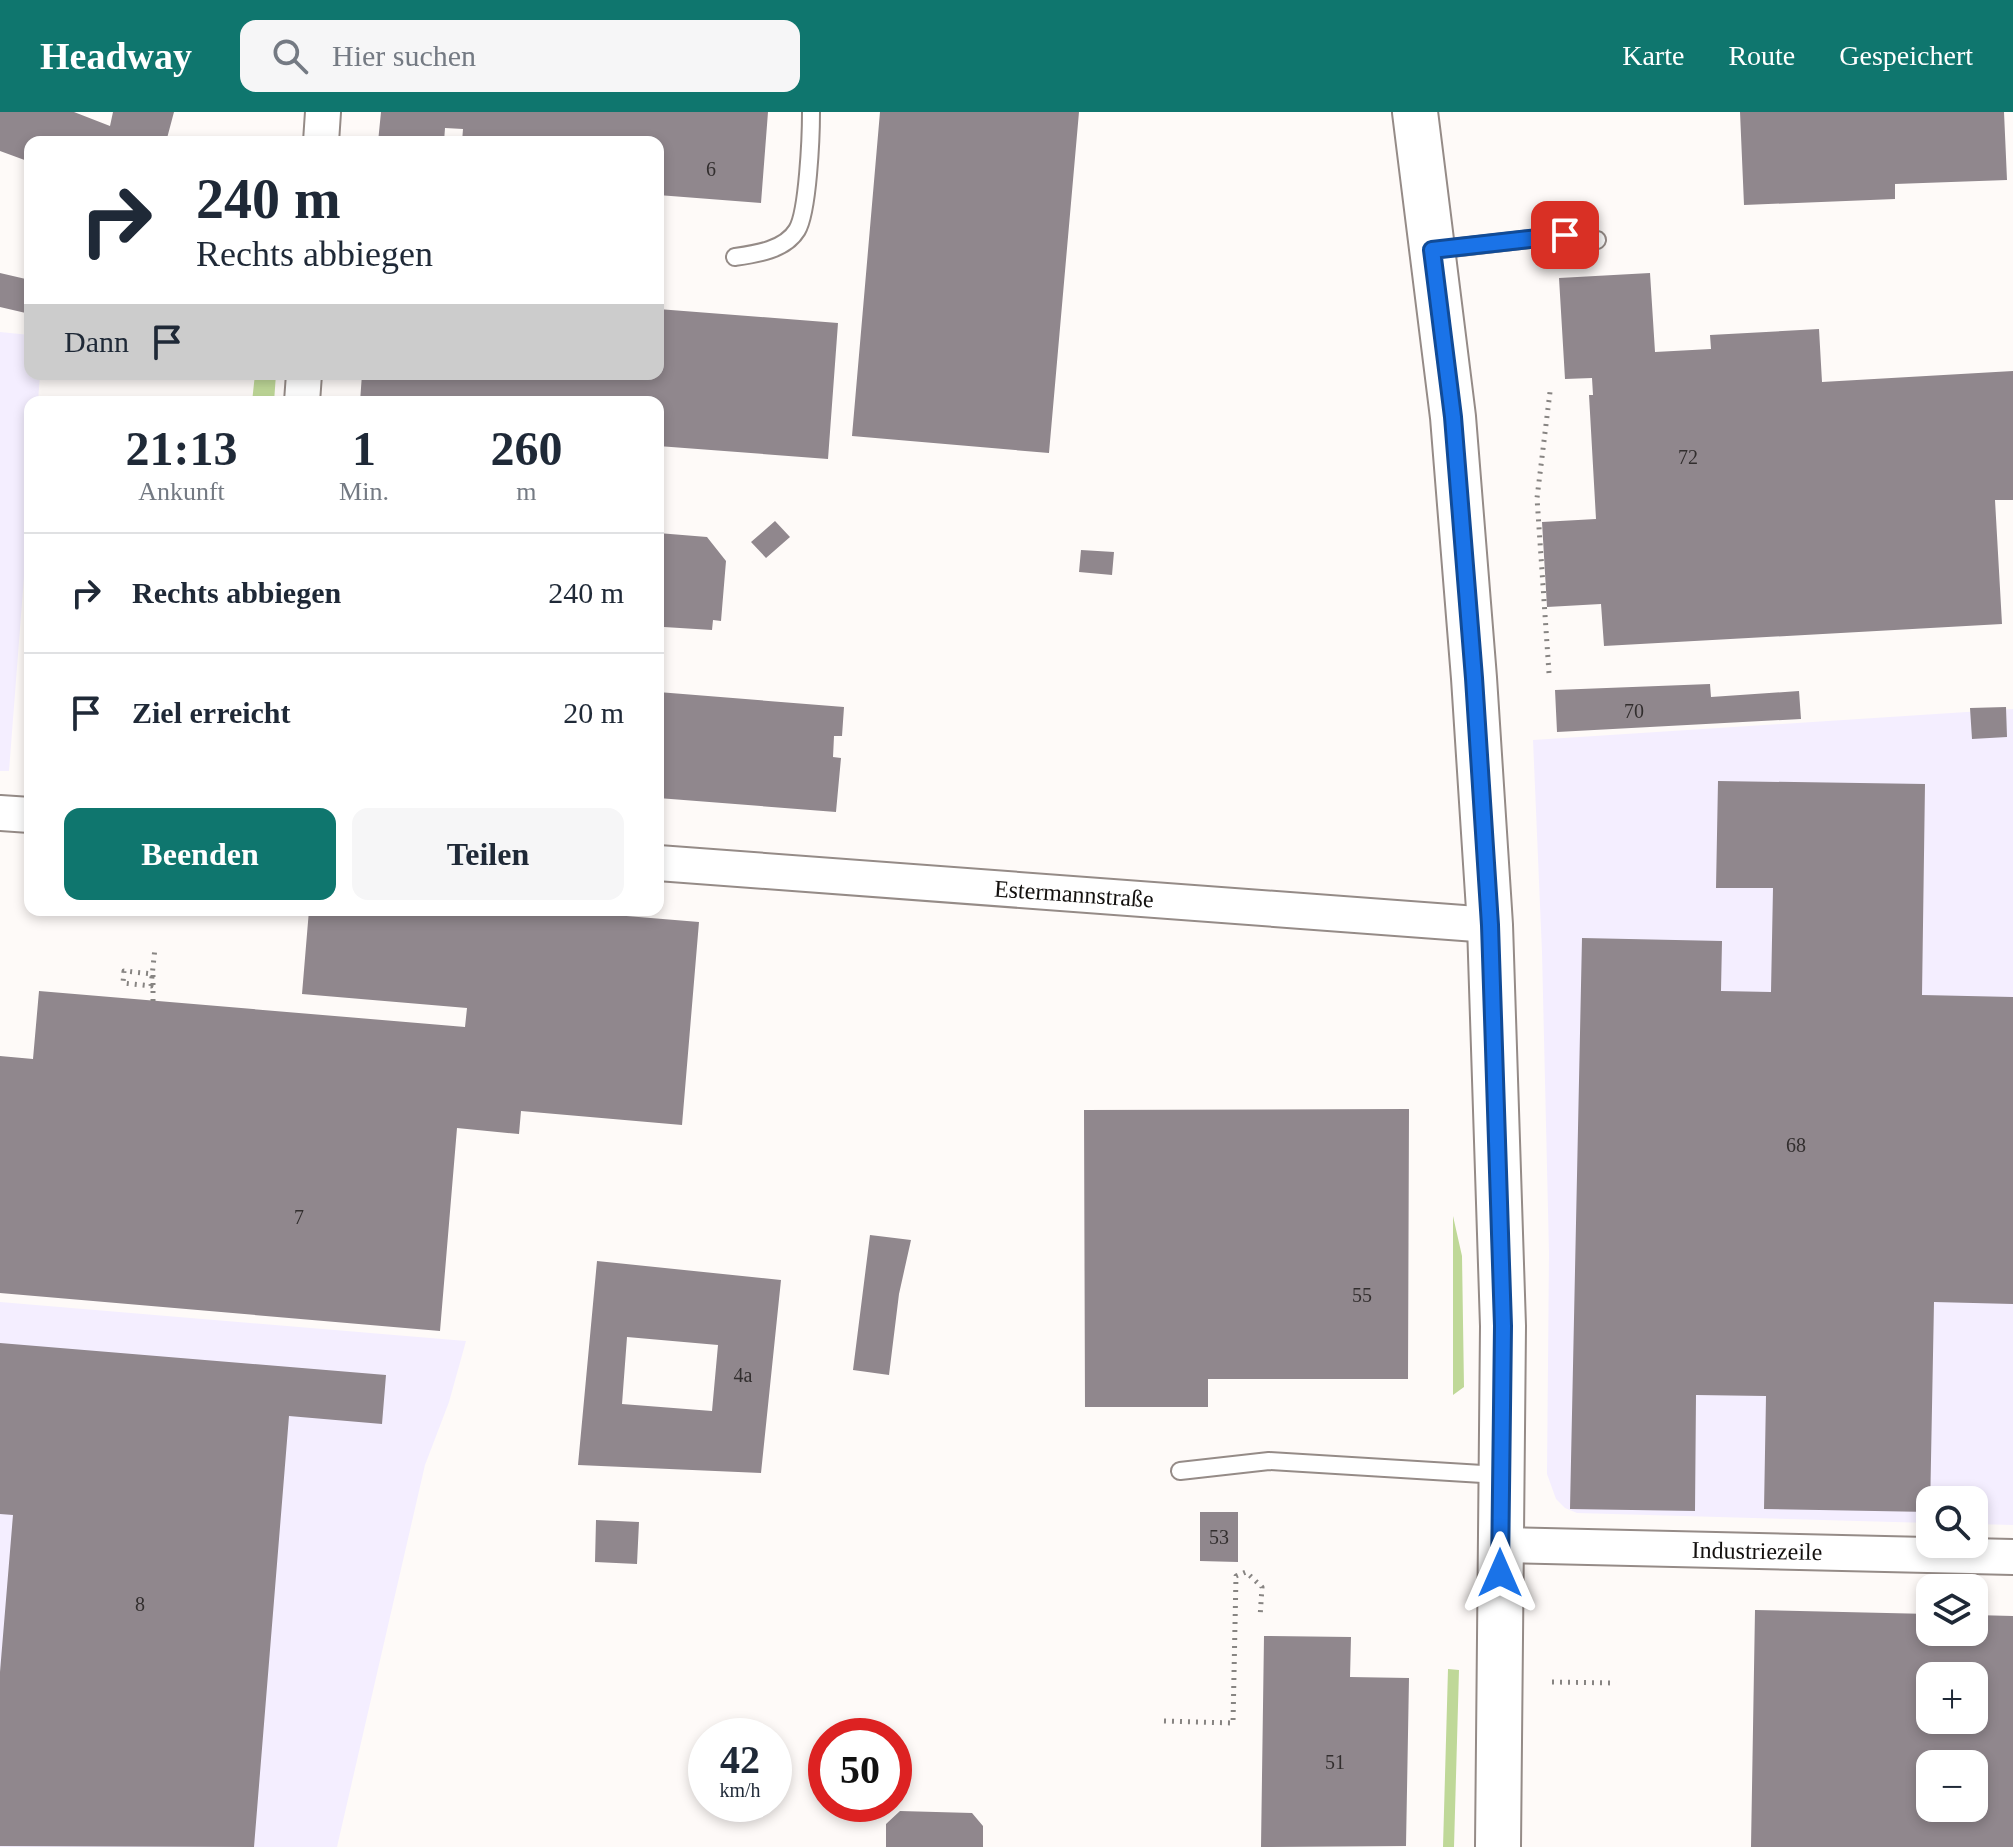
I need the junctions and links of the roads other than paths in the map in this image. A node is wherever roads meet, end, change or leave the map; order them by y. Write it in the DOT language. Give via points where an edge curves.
graph roads {
  1 [pos="323,112"];
  2 [pos="811,112"];
  3 [pos="1415,112"];
  4 [pos="321,136"];
  5 [pos="1597,232"];
  6 [pos="1432,250"];
  7 [pos="735,257"];
  8 [pos="0,813"];
  9 [pos="24,815"];
  10 [pos="664,863"];
  11 [pos="1490,925"];
  12 [pos="1180,1471"];
  13 [pos="1501,1475"];
  14 [pos="1500,1545"];
  15 [pos="2013,1557"];
  16 [pos="1498,1847"];
  1 -- 4 [label="street"];
  2 -- 7 [label="lane" via="803,208 796,231 762,253"];
  3 -- 6 [label="main road"];
  5 -- 6 [label="lane"];
  6 -- 11 [label="main road" via="1453,417"];
  8 -- 9 [label="street"];
  10 -- 11 [label="street, Estermannstraße"];
  11 -- 13 [label="main road" via="1503,1326"];
  12 -- 13 [label="lane" via="1269,1461"];
  13 -- 14 [label="main road"];
  14 -- 15 [label="street, Industriezeile"];
  14 -- 16 [label="main road"];
}
